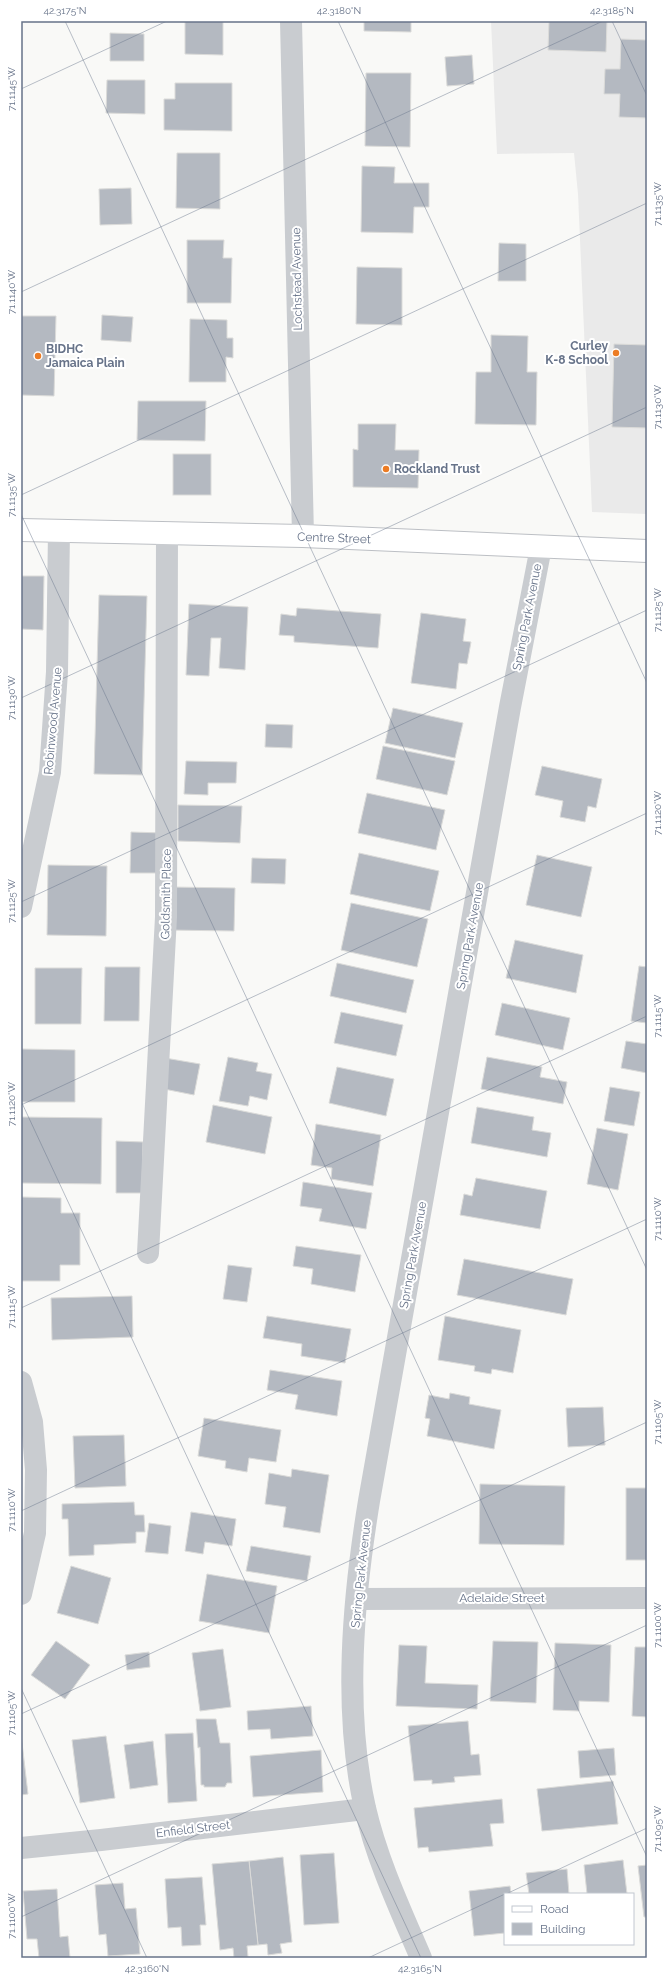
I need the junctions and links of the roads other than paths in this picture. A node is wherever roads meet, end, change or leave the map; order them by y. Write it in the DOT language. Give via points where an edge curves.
graph roads {
  1 [pos="291,21"];
  2 [pos="21,530"];
  3 [pos="59,531"];
  4 [pos="167,533"];
  5 [pos="303,536"];
  6 [pos="541,547"];
  7 [pos="647,551"];
  8 [pos="21,907"];
  9 [pos="148,1253"];
  10 [pos="21,1382"];
  11 [pos="21,1594"];
  12 [pos="647,1598"];
  13 [pos="356,1599"];
  14 [pos="365,1809"];
  15 [pos="21,1848"];
  16 [pos="421,1958"];
  1 -- 5 [label="street, Lochstead Avenue"];
  2 -- 3 [label="main road, Centre Street"];
  3 -- 4 [label="main road, Centre Street"];
  3 -- 8 [label="street, Robinwood Avenue" via="57,672 50,772"];
  4 -- 5 [label="main road, Centre Street"];
  4 -- 9 [label="street, Goldsmith Place" via="166,917"];
  5 -- 6 [label="main road, Centre Street"];
  6 -- 7 [label="main road, Centre Street"];
  6 -- 13 [label="street, Spring Park Avenue" via="510,707 372,1485"];
  10 -- 11 [label="street" via="32,1422 36,1470 35,1533"];
  12 -- 13 [label="street, Adelaide Street"];
  13 -- 14 [label="street, Spring Park Avenue" via="353,1714 356,1758"];
  14 -- 15 [label="street, Enfield Street"];
  14 -- 16 [label="street, Spring Park Avenue" via="382,1863"];
}
